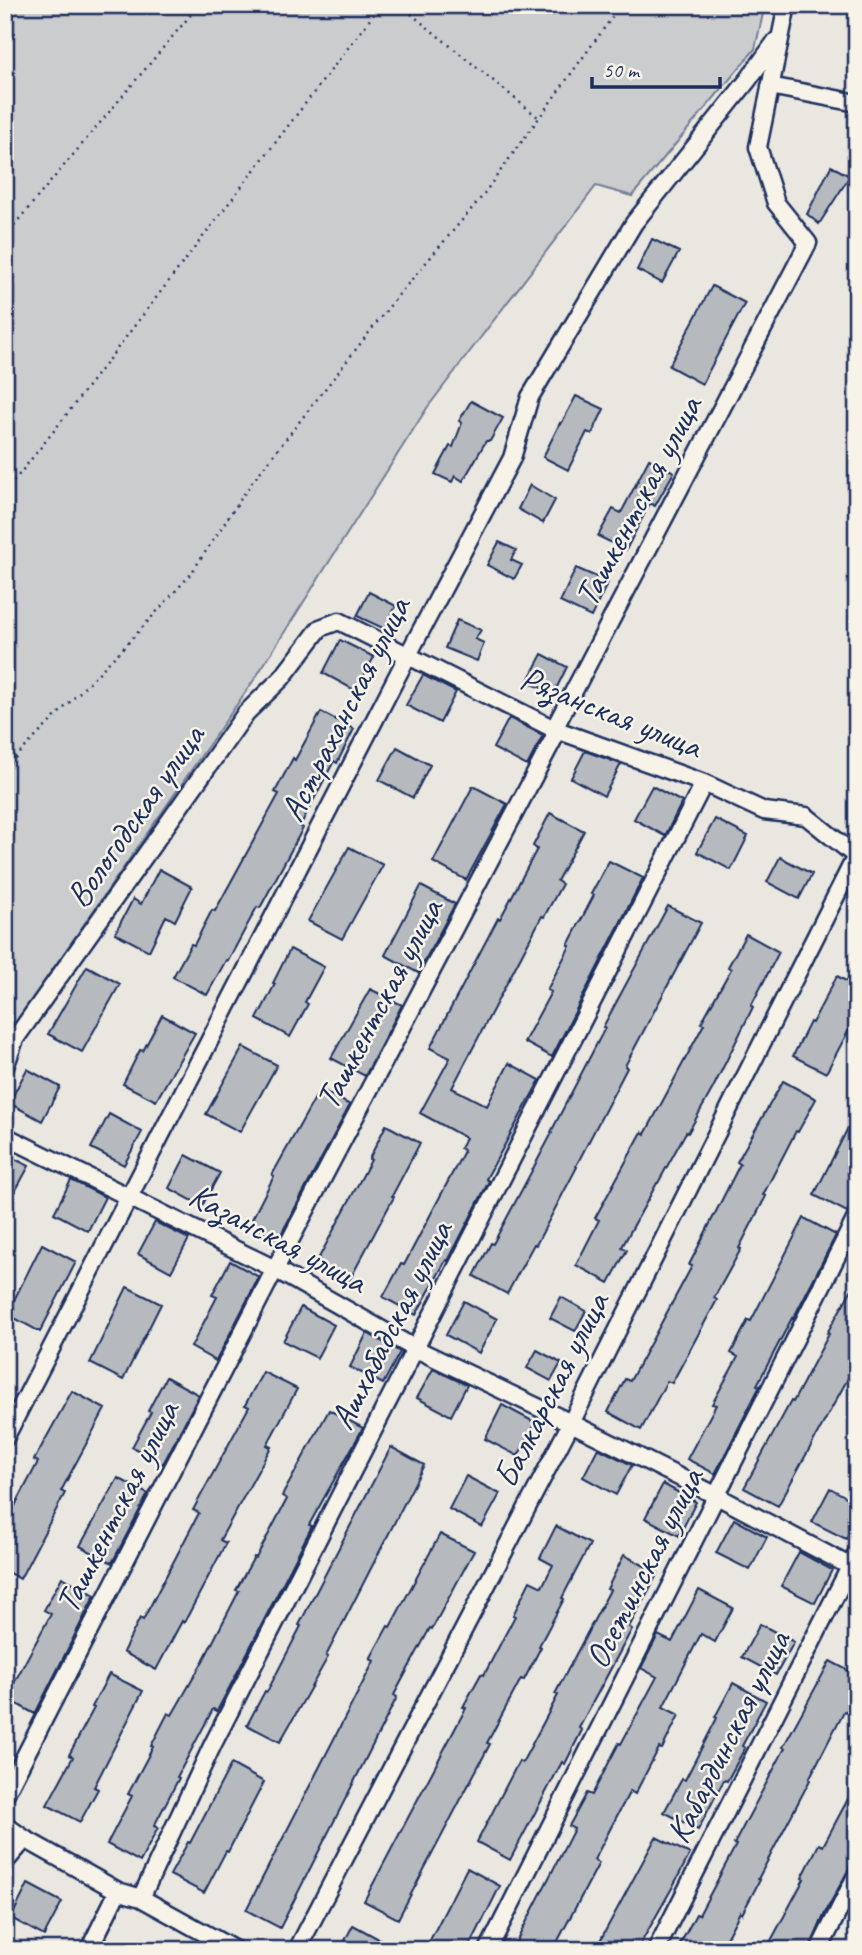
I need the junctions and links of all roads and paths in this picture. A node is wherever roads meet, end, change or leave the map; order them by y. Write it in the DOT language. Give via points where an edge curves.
graph roads {
  1 [pos="199,5"];
  2 [pos="381,5"];
  3 [pos="400,5"];
  4 [pos="621,5"];
  5 [pos="787,5"];
  6 [pos="780,36"];
  7 [pos="770,86"];
  8 [pos="857,103"];
  9 [pos="539,118"];
  10 [pos="5,236"];
  11 [pos="5,492"];
  12 [pos="339,621"];
  13 [pos="408,655"];
  14 [pos="554,729"];
  15 [pos="5,768"];
  16 [pos="704,783"];
  17 [pos="856,857"];
  18 [pos="5,1067"];
  19 [pos="5,1136"];
  20 [pos="130,1196"];
  21 [pos="857,1216"];
  22 [pos="275,1269"];
  23 [pos="414,1349"];
  24 [pos="571,1423"];
  25 [pos="5,1438"];
  26 [pos="715,1495"];
  27 [pos="855,1563"];
  28 [pos="5,1795"];
  29 [pos="5,1825"];
  30 [pos="25,1839"];
  31 [pos="5,1862"];
  32 [pos="857,1874"];
  33 [pos="118,1891"];
  34 [pos="141,1898"];
  35 [pos="89,1950"];
  36 [pos="235,1950"];
  37 [pos="296,1950"];
  38 [pos="488,1950"];
  39 [pos="656,1950"];
  40 [pos="819,1950"];
  1 -- 10 [label="path"];
  2 -- 11 [label="path"];
  3 -- 9 [label="path"];
  4 -- 9 [label="path"];
  5 -- 6 [label="street"];
  6 -- 7 [label="street"];
  6 -- 13 [label="street, Астраханская улица" via="634,223 530,397 512,458"];
  7 -- 8 [label="street"];
  7 -- 14 [label="street, Ташкентская улица" via="758,147 776,203 808,243"];
  9 -- 15 [label="path" via="480,199 250,485 190,575"];
  12 -- 13 [label="street, Рязанская улица"];
  12 -- 18 [label="street, Вологодская улица" via="320,628 282,678 246,713 15,1039"];
  13 -- 14 [label="street, Рязанская улица"];
  13 -- 20 [label="street, Астраханская улица"];
  14 -- 16 [label="street, Рязанская улица"];
  14 -- 22 [label="street, Ташкентская улица" via="554,738"];
  16 -- 17 [label="street, Рязанская улица" via="764,811 806,816"];
  16 -- 23 [label="street, Ашхабадская улица"];
  17 -- 24 [label="street, Балкарская улица"];
  19 -- 20 [label="street, Казанская улица"];
  20 -- 22 [label="street, Казанская улица"];
  20 -- 25 [label="street, Астраханская улица"];
  21 -- 26 [label="street, Осетинская улица"];
  22 -- 23 [label="street, Казанская улица"];
  22 -- 28 [label="street, Ташкентская улица"];
  23 -- 24 [label="street, Казанская улица"];
  23 -- 34 [label="street, Ашхабадская улица" via="213,1744"];
  24 -- 26 [label="street, Казанская улица"];
  24 -- 37 [label="street, Балкарская улица"];
  26 -- 27 [label="street, Казанская улица"];
  26 -- 38 [label="street, Осетинская улица"];
  27 -- 39 [label="street, Кабардинская улица"];
  29 -- 30 [label="street"];
  30 -- 31 [label="street"];
  30 -- 33 [label="street"];
  32 -- 40 [label="street"];
  33 -- 34 [label="street"];
  33 -- 35 [label="street"];
  34 -- 36 [label="street"];
}
